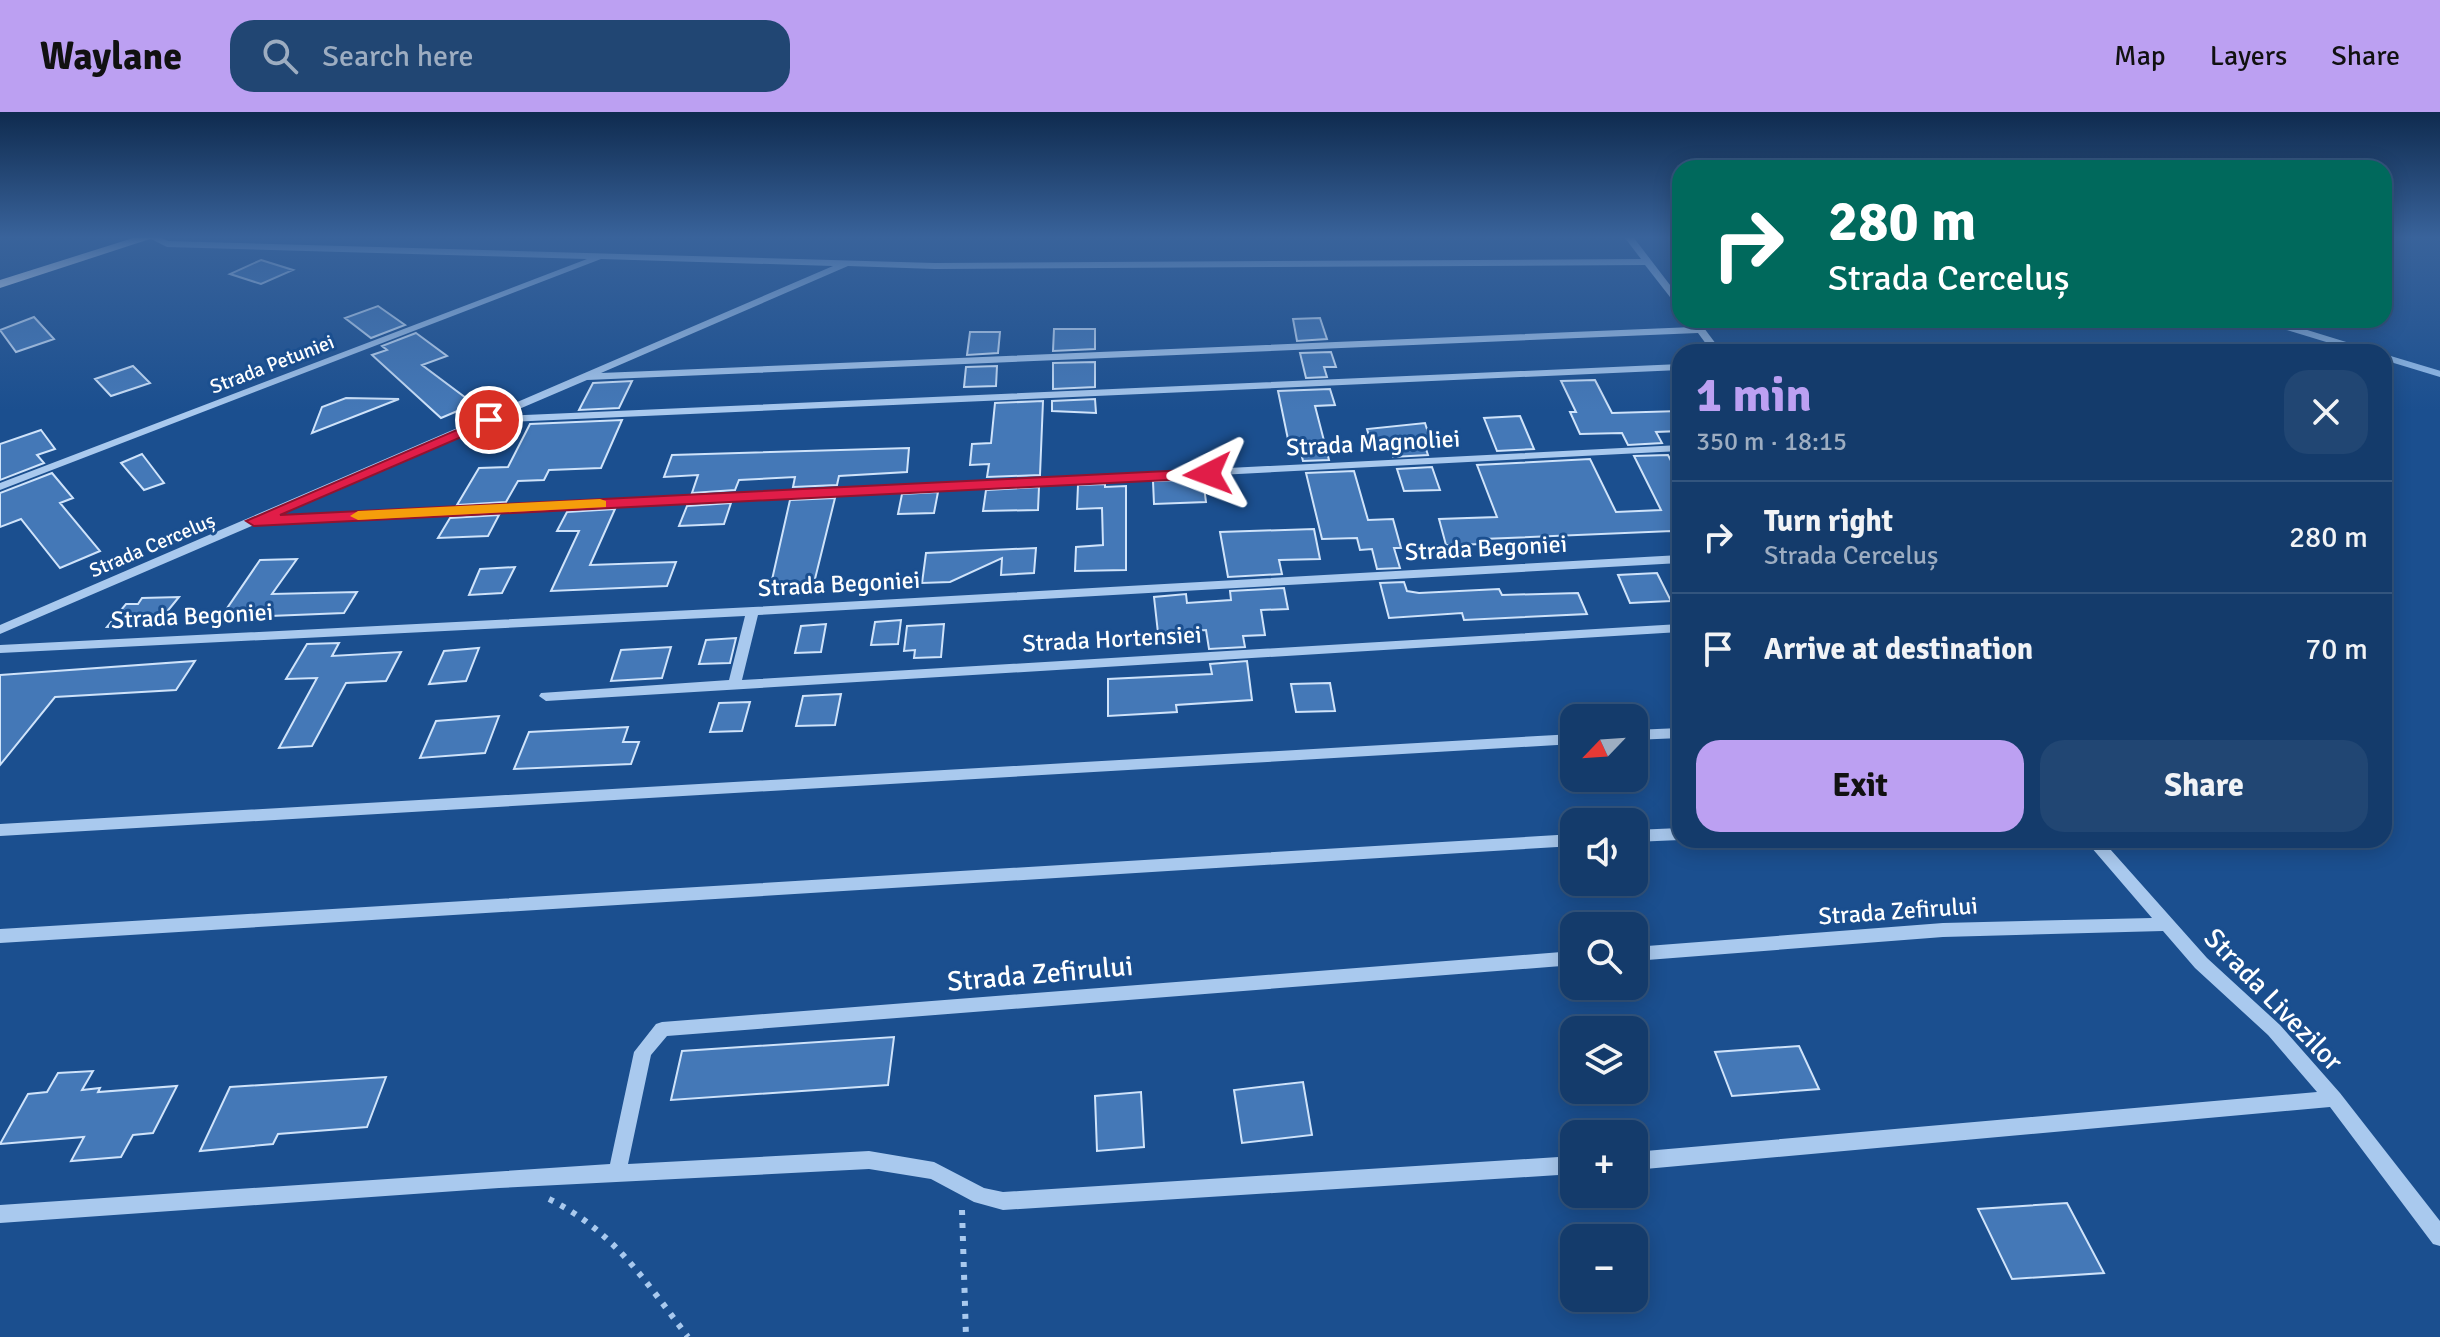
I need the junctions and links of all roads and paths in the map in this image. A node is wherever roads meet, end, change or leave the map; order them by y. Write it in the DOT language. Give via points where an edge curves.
graph roads {
  1 [pos="500,295"];
  2 [pos="780,295"];
  3 [pos="1700,330"];
  4 [pos="1711,344"];
  5 [pos="1672,367"];
  6 [pos="588,377"];
  7 [pos="489,420"];
  8 [pos="1672,448"];
  9 [pos="0,487"];
  10 [pos="254,521"];
  11 [pos="1672,559"];
  12 [pos="753,611"];
  13 [pos="1672,628"];
  14 [pos="0,630"];
  15 [pos="0,649"];
  16 [pos="735,682"];
  17 [pos="546,696"];
  18 [pos="1672,733"];
  19 [pos="1648,734"];
  20 [pos="1560,740"];
  21 [pos="0,830"];
  22 [pos="1672,834"];
  23 [pos="1648,835"];
  24 [pos="1560,841"];
  25 [pos="2100,848"];
  26 [pos="2167,924"];
  27 [pos="0,936"];
  28 [pos="1648,953"];
  29 [pos="1560,959"];
  30 [pos="2334,1099"];
  31 [pos="1648,1160"];
  32 [pos="1560,1166"];
  33 [pos="617,1173"];
  34 [pos="960,1186"];
  35 [pos="543,1196"];
  36 [pos="0,1214"];
  37 [pos="2440,1237"];
  38 [pos="688,1337"];
  39 [pos="966,1337"];
  1 -- 9 [label="street, Strada Petuniei"];
  2 -- 6 [label="street, Strada Cerceluș"];
  3 -- 4 [label="street"];
  3 -- 6 [label="street"];
  5 -- 7 [label="street"];
  6 -- 7 [label="street, Strada Cerceluș"];
  7 -- 10 [label="street, Strada Cerceluș"];
  8 -- 10 [label="street, Strada Magnoliei"];
  10 -- 14 [label="street, Strada Cerceluș"];
  11 -- 12 [label="street, Strada Begoniei"];
  12 -- 15 [label="street, Strada Begoniei"];
  12 -- 16 [label="street"];
  13 -- 16 [label="street, Strada Hortensiei"];
  16 -- 17 [label="street, Strada Hortensiei"];
  18 -- 19 [label="street"];
  20 -- 21 [label="street"];
  22 -- 23 [label="street"];
  24 -- 27 [label="street"];
  25 -- 26 [label="street, Strada Livezilor"];
  26 -- 28 [label="street, Strada Zefirului" via="1943,930"];
  26 -- 30 [label="street, Strada Livezilor" via="2274,1030"];
  29 -- 33 [label="street, Strada Zefirului" via="662,1029 643,1052"];
  30 -- 31 [label="street"];
  30 -- 37 [label="street, Strada Livezilor"];
  32 -- 34 [label="street" via="1058,1200 1003,1201"];
  33 -- 34 [label="street" via="869,1160 934,1171"];
  33 -- 36 [label="street"];
  34 -- 39 [label="path"];
  35 -- 38 [label="path" via="581,1215 626,1256"];
}
